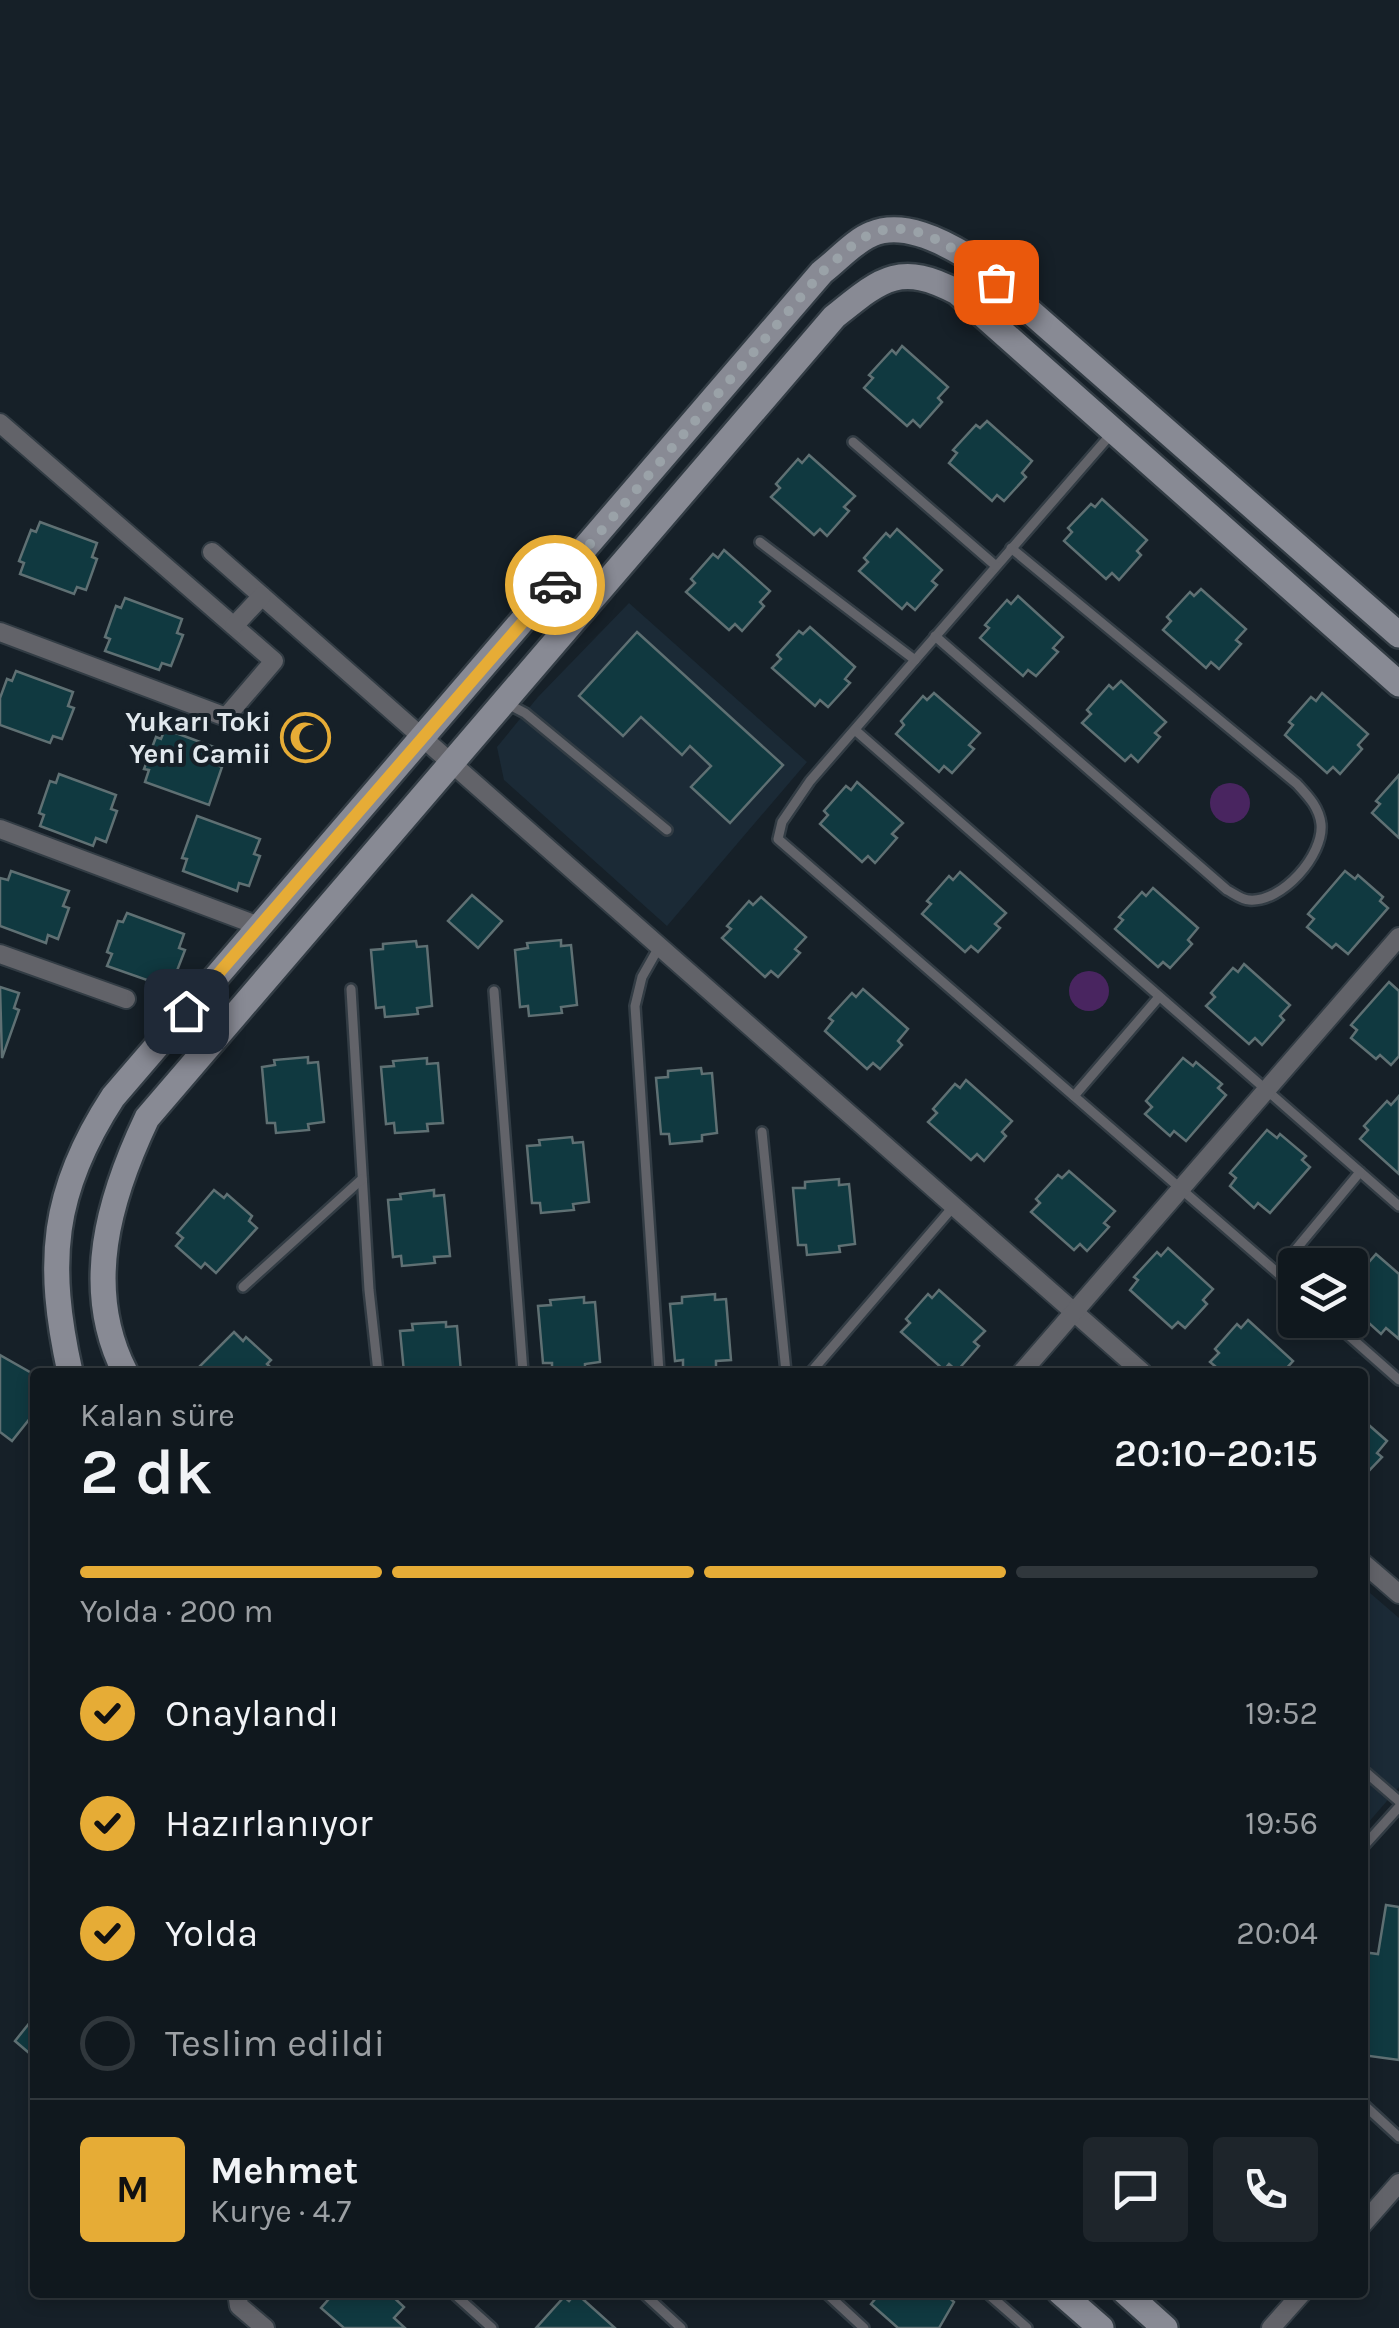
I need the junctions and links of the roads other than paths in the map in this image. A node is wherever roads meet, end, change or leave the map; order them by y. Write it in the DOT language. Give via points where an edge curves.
graph roads {
  1 [pos="0,424"];
  2 [pos="1114,431"];
  3 [pos="854,442"];
  4 [pos="760,542"];
  5 [pos="1011,548"];
  6 [pos="212,552"];
  7 [pos="996,566"];
  8 [pos="262,596"];
  9 [pos="234,626"];
  10 [pos="0,632"];
  11 [pos="1399,635"];
  12 [pos="935,636"];
  13 [pos="915,660"];
  14 [pos="1399,684"];
  15 [pos="504,702"];
  16 [pos="855,730"];
  17 [pos="420,738"];
  18 [pos="452,764"];
  19 [pos="0,828"];
  20 [pos="667,830"];
  21 [pos="258,926"];
  22 [pos="1399,937"];
  23 [pos="659,948"];
  24 [pos="0,954"];
  25 [pos="351,989"];
  26 [pos="494,991"];
  27 [pos="1159,996"];
  28 [pos="126,999"];
  29 [pos="1266,1091"];
  30 [pos="1074,1096"];
  31 [pos="762,1132"];
  32 [pos="1360,1172"];
  33 [pos="362,1180"];
  34 [pos="1182,1188"];
  35 [pos="1399,1206"];
  36 [pos="954,1207"];
  37 [pos="1277,1272"];
  38 [pos="244,1287"];
  39 [pos="1074,1314"];
  40 [pos="1351,1338"];
  41 [pos="69,1368"];
  42 [pos="124,1368"];
  43 [pos="378,1368"];
  44 [pos="523,1368"];
  45 [pos="658,1368"];
  46 [pos="786,1368"];
  47 [pos="815,1368"];
  48 [pos="1026,1368"];
  49 [pos="1137,1368"];
  50 [pos="1399,1380"];
  51 [pos="1368,1567"];
  52 [pos="1399,1594"];
  53 [pos="1368,1774"];
  54 [pos="1399,1804"];
  55 [pos="1368,1841"];
  56 [pos="1368,2108"];
  57 [pos="1399,2136"];
  58 [pos="1399,2183"];
  59 [pos="1368,2217"];
  60 [pos="237,2298"];
  61 [pos="459,2298"];
  62 [pos="649,2298"];
  63 [pos="832,2298"];
  64 [pos="993,2298"];
  65 [pos="1067,2298"];
  66 [pos="1132,2298"];
  67 [pos="1298,2298"];
  68 [pos="265,2328"];
  69 [pos="492,2328"];
  70 [pos="682,2328"];
  71 [pos="864,2328"];
  72 [pos="1027,2328"];
  73 [pos="1101,2328"];
  74 [pos="1165,2328"];
  75 [pos="1272,2328"];
  1 -- 9 [label="street"];
  2 -- 5 [label="lane"];
  2 -- 14 [label="street"];
  2 -- 15 [label="street" via="957,292 930,277 880,280 834,318"];
  3 -- 7 [label="lane"];
  4 -- 13 [label="lane"];
  5 -- 7 [label="lane"];
  5 -- 12 [label="lane" via="1296,784 1316,805 1322,828 1314,856 1266,897 1248,900 1227,890"];
  6 -- 8 [label="street"];
  7 -- 12 [label="lane"];
  8 -- 9 [label="street"];
  8 -- 17 [label="street"];
  9 -- 10 [label="street" via="274,661 226,717"];
  11 -- 17 [label="street" via="968,258 936,238 892,230 871,234 822,272"];
  12 -- 13 [label="lane"];
  13 -- 16 [label="lane"];
  15 -- 18 [label="street"];
  15 -- 20 [label="lane"];
  16 -- 27 [label="lane"];
  16 -- 30 [label="lane" via="801,795 778,839"];
  17 -- 18 [label="street"];
  17 -- 21 [label="street"];
  18 -- 23 [label="street"];
  18 -- 42 [label="street" via="148,1118 121,1173 105,1228 103,1290"];
  19 -- 21 [label="street"];
  21 -- 41 [label="street" via="113,1097 82,1144 61,1210 54,1268"];
  22 -- 29 [label="street"];
  23 -- 36 [label="street"];
  23 -- 45 [label="lane" via="635,1006"];
  24 -- 28 [label="street"];
  25 -- 33 [label="lane"];
  26 -- 44 [label="lane"];
  27 -- 29 [label="lane"];
  27 -- 30 [label="lane"];
  29 -- 32 [label="lane"];
  29 -- 34 [label="street"];
  30 -- 34 [label="lane"];
  31 -- 46 [label="lane"];
  32 -- 35 [label="lane"];
  32 -- 37 [label="lane"];
  33 -- 38 [label="lane"];
  33 -- 43 [label="lane"];
  34 -- 37 [label="lane"];
  34 -- 39 [label="street"];
  36 -- 39 [label="street"];
  36 -- 47 [label="lane"];
  39 -- 48 [label="street"];
  39 -- 49 [label="street"];
  40 -- 50 [label="lane"];
  51 -- 52 [label="street"];
  53 -- 54 [label="lane"];
  54 -- 55 [label="lane"];
  56 -- 57 [label="lane"];
  58 -- 59 [label="street"];
  60 -- 68 [label="street"];
  61 -- 69 [label="lane"];
  62 -- 70 [label="lane"];
  63 -- 71 [label="lane"];
  64 -- 72 [label="lane"];
  65 -- 73 [label="street"];
  66 -- 74 [label="street"];
  67 -- 75 [label="street"];
}
